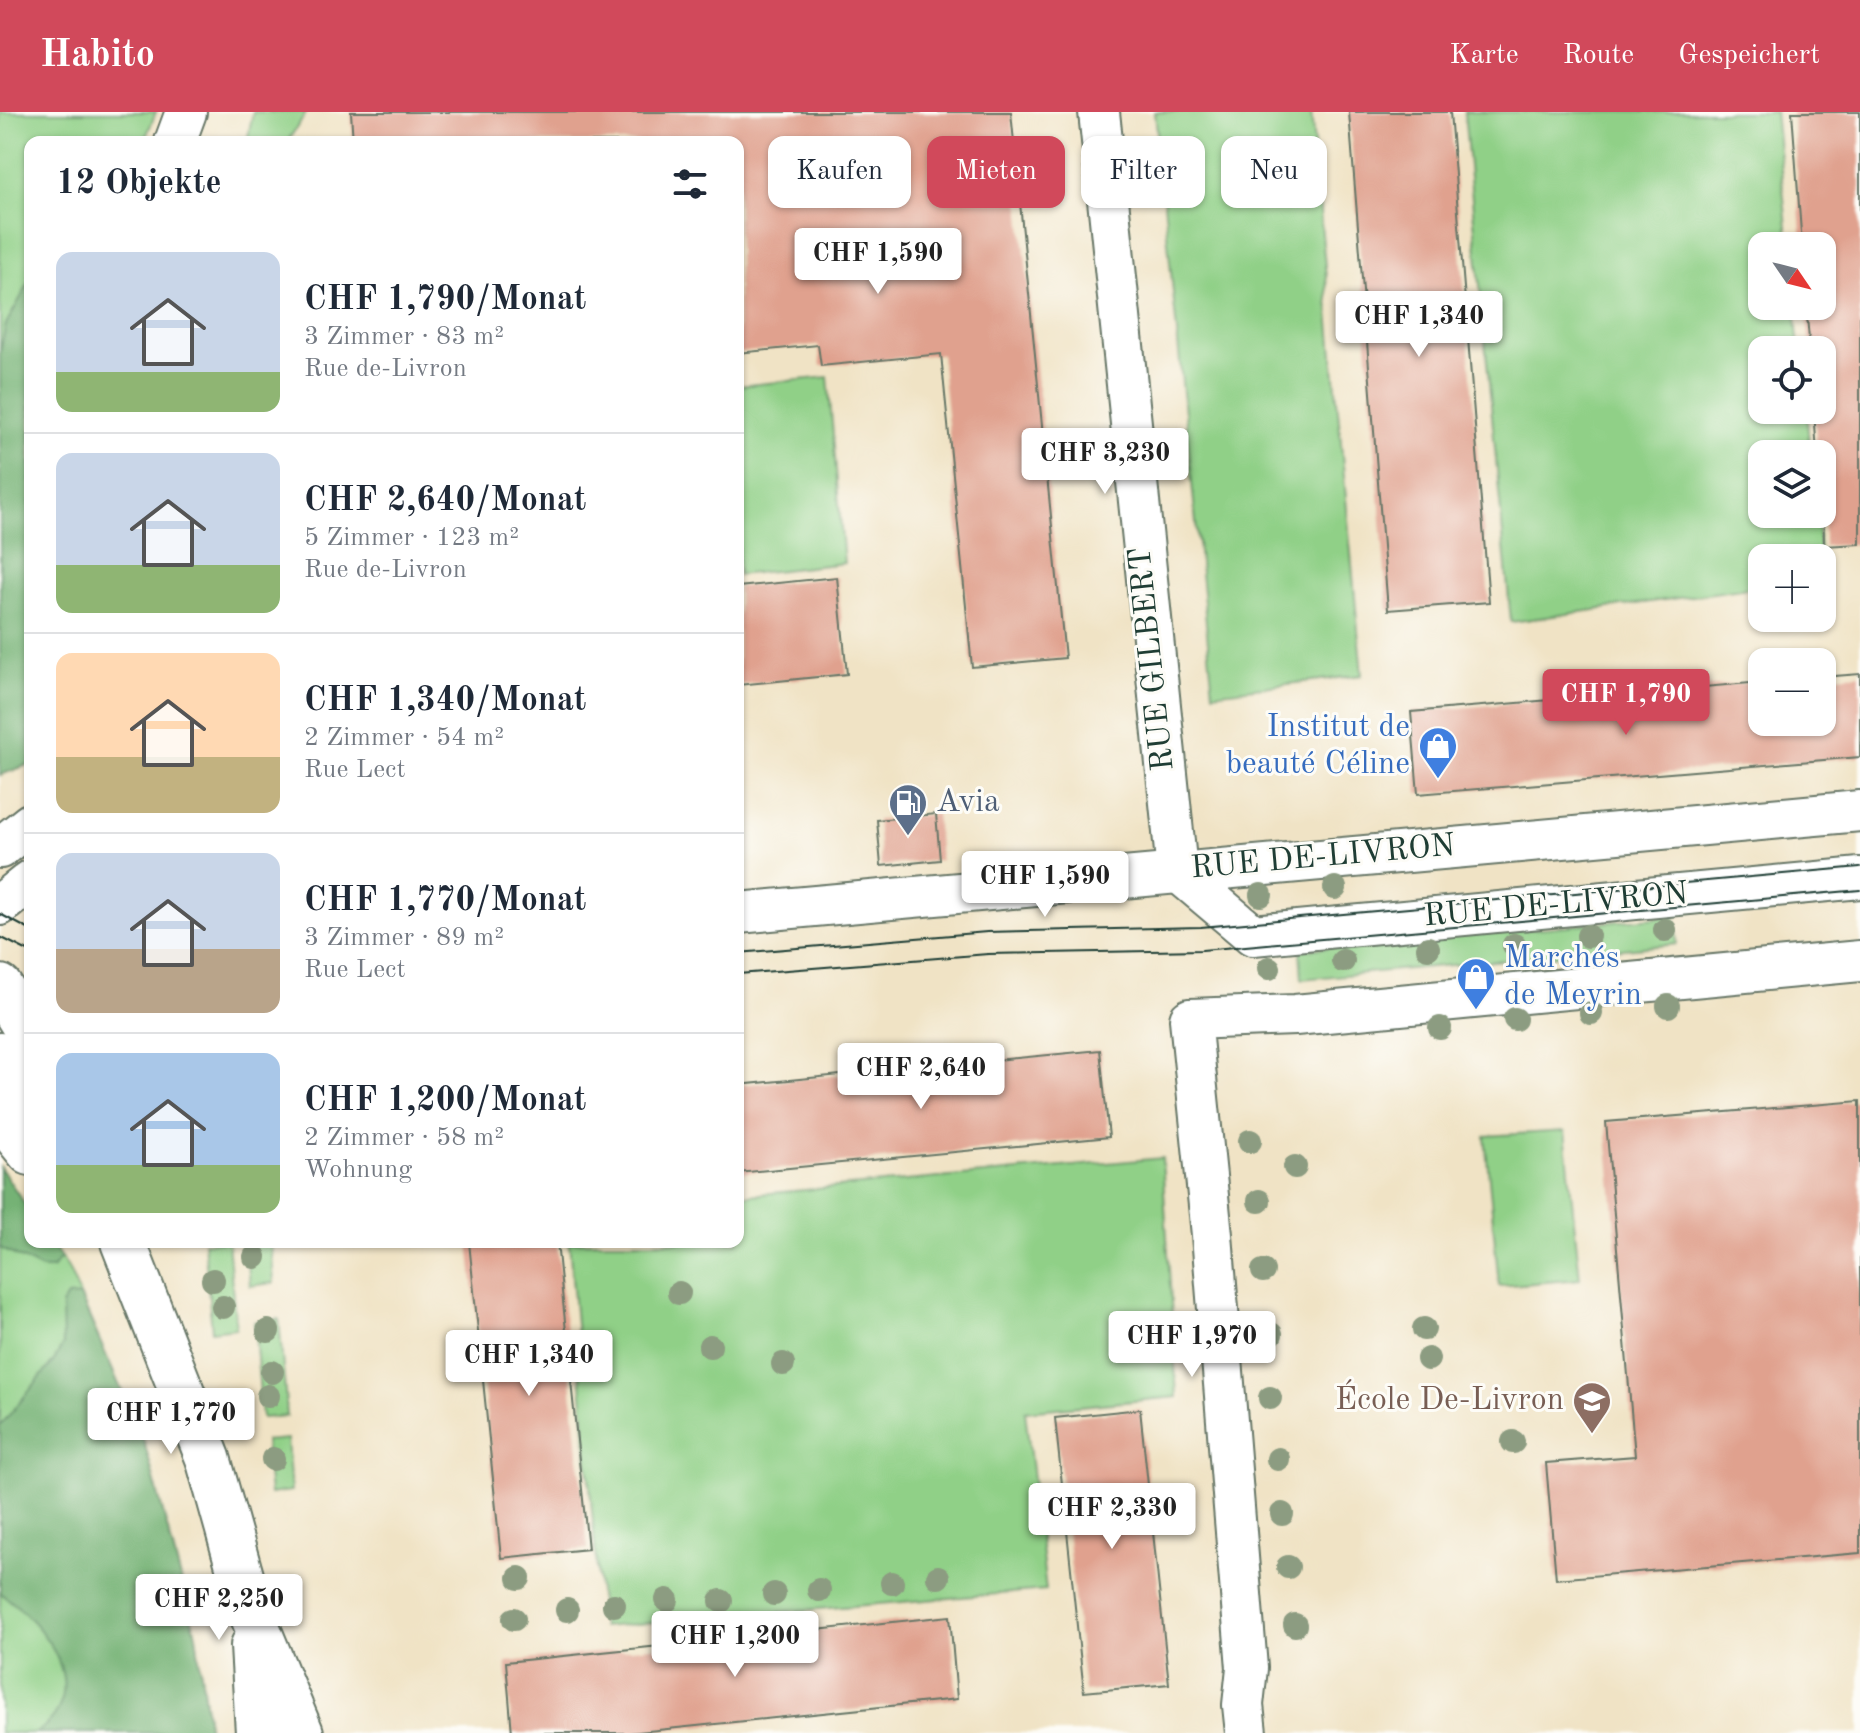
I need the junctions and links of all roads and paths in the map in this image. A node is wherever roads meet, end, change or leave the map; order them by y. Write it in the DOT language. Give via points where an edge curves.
graph roads {
  1 [pos="186,112"];
  2 [pos="1099,112"];
  3 [pos="177,136"];
  4 [pos="1860,811"];
  5 [pos="24,814"];
  6 [pos="0,816"];
  7 [pos="24,829"];
  8 [pos="0,848"];
  9 [pos="1177,871"];
  10 [pos="1860,878"];
  11 [pos="24,886"];
  12 [pos="0,905"];
  13 [pos="744,912"];
  14 [pos="1860,961"];
  15 [pos="0,987"];
  16 [pos="24,1025"];
  17 [pos="0,1055"];
  18 [pos="24,1094"];
  19 [pos="0,1116"];
  20 [pos="24,1146"];
  21 [pos="108,1248"];
  22 [pos="116,1248"];
  23 [pos="125,1248"];
  24 [pos="137,1284"];
  25 [pos="251,1612"];
  26 [pos="258,1733"];
  27 [pos="301,1733"];
  28 [pos="1246,1733"];
  1 -- 3 [label="street"];
  2 -- 9 [label="street, RUE GILBERT"];
  4 -- 9 [label="street, RUE DE-LIVRON"];
  5 -- 6 [label="street"];
  7 -- 8 [label="street"];
  9 -- 10 [label="street, RUE DE-LIVRON" via="1253,935"];
  9 -- 13 [label="street, RUE DE-LIVRON"];
  11 -- 12 [label="street"];
  14 -- 28 [label="street" via="1295,1015 1190,1019 1245,1637"];
  15 -- 16 [label="main road"];
  17 -- 18 [label="main road"];
  19 -- 20 [label="main road"];
  21 -- 24 [label="main road"];
  22 -- 24 [label="main road"];
  23 -- 24 [label="main road"];
  24 -- 25 [label="main road" via="208,1458"];
  25 -- 26 [label="main road"];
  25 -- 27 [label="main road"];
}
